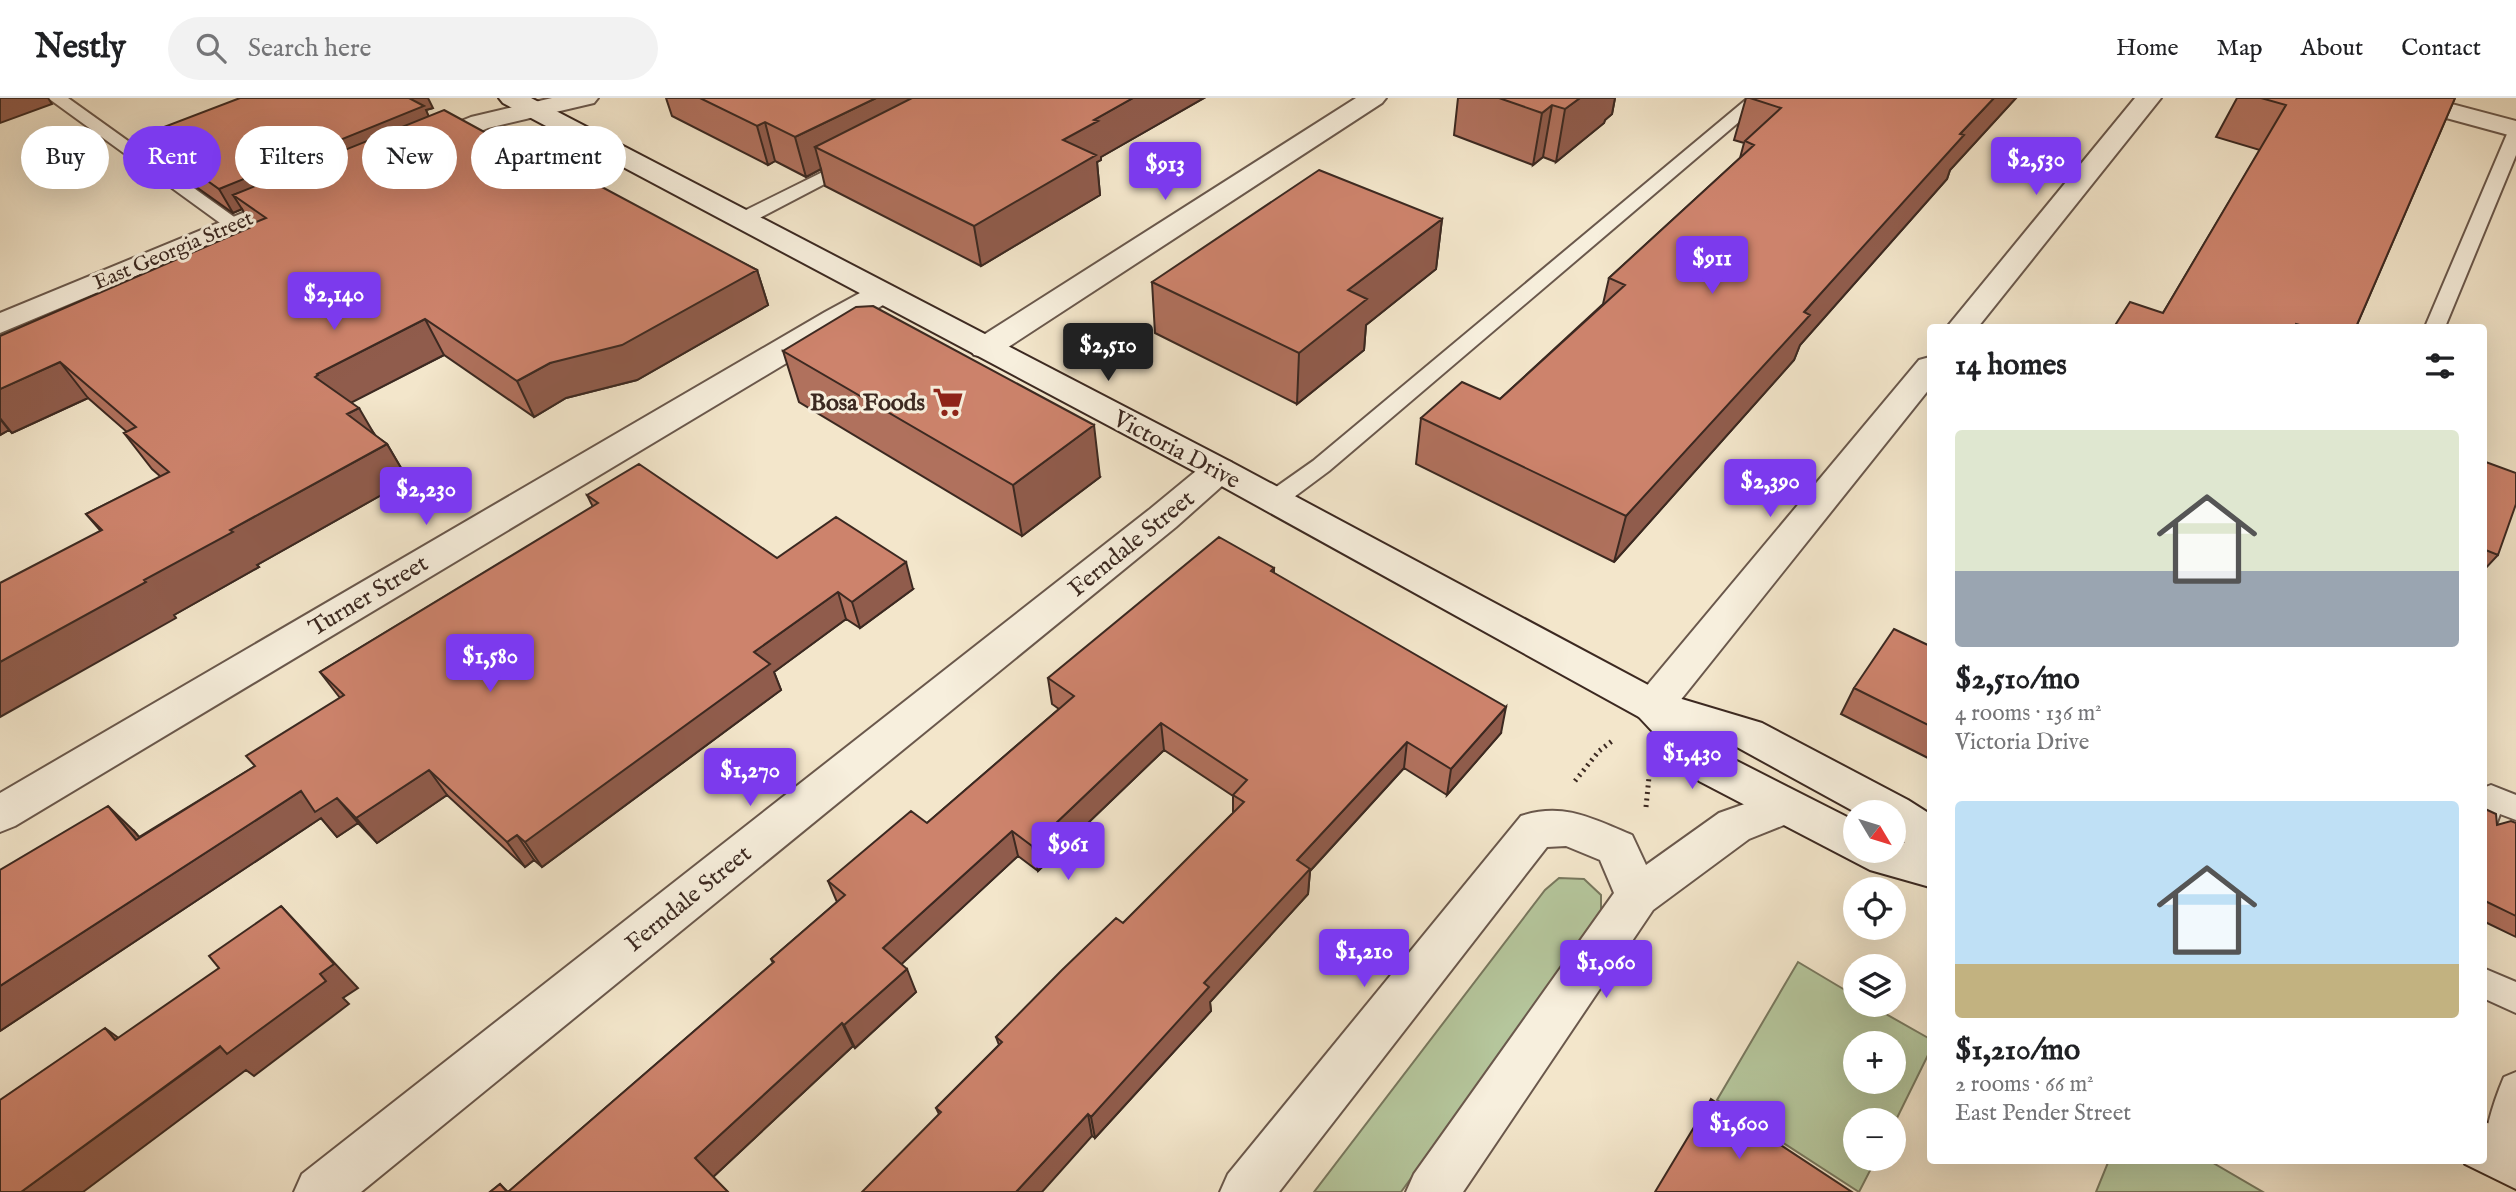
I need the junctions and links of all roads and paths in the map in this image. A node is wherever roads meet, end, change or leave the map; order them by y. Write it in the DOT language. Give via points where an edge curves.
graph roads {
  1 [pos="57,98"];
  2 [pos="585,98"];
  3 [pos="1373,98"];
  4 [pos="1758,98"];
  5 [pos="2148,98"];
  6 [pos="2399,98"];
  7 [pos="524,104"];
  8 [pos="2516,131"];
  9 [pos="457,132"];
  10 [pos="868,155"];
  11 [pos="319,189"];
  12 [pos="743,219"];
  13 [pos="234,224"];
  14 [pos="882,293"];
  15 [pos="0,324"];
  16 [pos="1964,324"];
  17 [pos="2436,324"];
  18 [pos="985,348"];
  19 [pos="1927,371"];
  20 [pos="1219,470"];
  21 [pos="1274,500"];
  22 [pos="1653,706"];
  23 [pos="1871,800"];
  24 [pos="1784,807"];
  25 [pos="2516,808"];
  26 [pos="2487,810"];
  27 [pos="0,814"];
  28 [pos="1906,821"];
  29 [pos="1536,829"];
  30 [pos="1927,835"];
  31 [pos="1843,836"];
  32 [pos="1906,862"];
  33 [pos="1927,867"];
  34 [pos="1637,896"];
  35 [pos="2487,984"];
  36 [pos="2516,998"];
  37 [pos="2516,1088"];
  38 [pos="2499,1155"];
  39 [pos="320,1192"];
  40 [pos="1246,1192"];
  41 [pos="1432,1192"];
  1 -- 13 [label="lane"];
  2 -- 7 [label="street"];
  3 -- 18 [label="street"];
  4 -- 21 [label="lane" via="1321,466"];
  5 -- 16 [label="street"];
  6 -- 8 [label="street"];
  7 -- 9 [label="street"];
  7 -- 12 [label="street, Victoria Drive"];
  8 -- 17 [label="lane"];
  10 -- 12 [label="lane"];
  11 -- 13 [label="street, East Georgia Street"];
  12 -- 14 [label="street, Victoria Drive"];
  13 -- 15 [label="street, East Georgia Street"];
  14 -- 18 [label="street, Victoria Drive"];
  14 -- 27 [label="street, Turner Street"];
  18 -- 20 [label="street, Victoria Drive"];
  19 -- 22 [label="street"];
  20 -- 21 [label="street, Victoria Drive"];
  20 -- 39 [label="street, Ferndale Street"];
  21 -- 22 [label="street, Victoria Drive"];
  22 -- 23 [label="street, Victoria Drive" via="1748,734"];
  22 -- 24 [label="street, Victoria Drive" via="1714,769"];
  22 -- 29 [label="path" via="1599,751"];
  24 -- 31 [label="street, Victoria Drive"];
  24 -- 34 [label="street" via="1734,826"];
  25 -- 26 [label="lane" via="2491,796"];
  28 -- 30 [label="street, Victoria Drive"];
  29 -- 34 [label="street" via="1569,828 1617,848"];
  29 -- 40 [label="street"];
  32 -- 33 [label="street"];
  34 -- 41 [label="street"];
  35 -- 36 [label="lane"];
  37 -- 38 [label="lane"];
}
